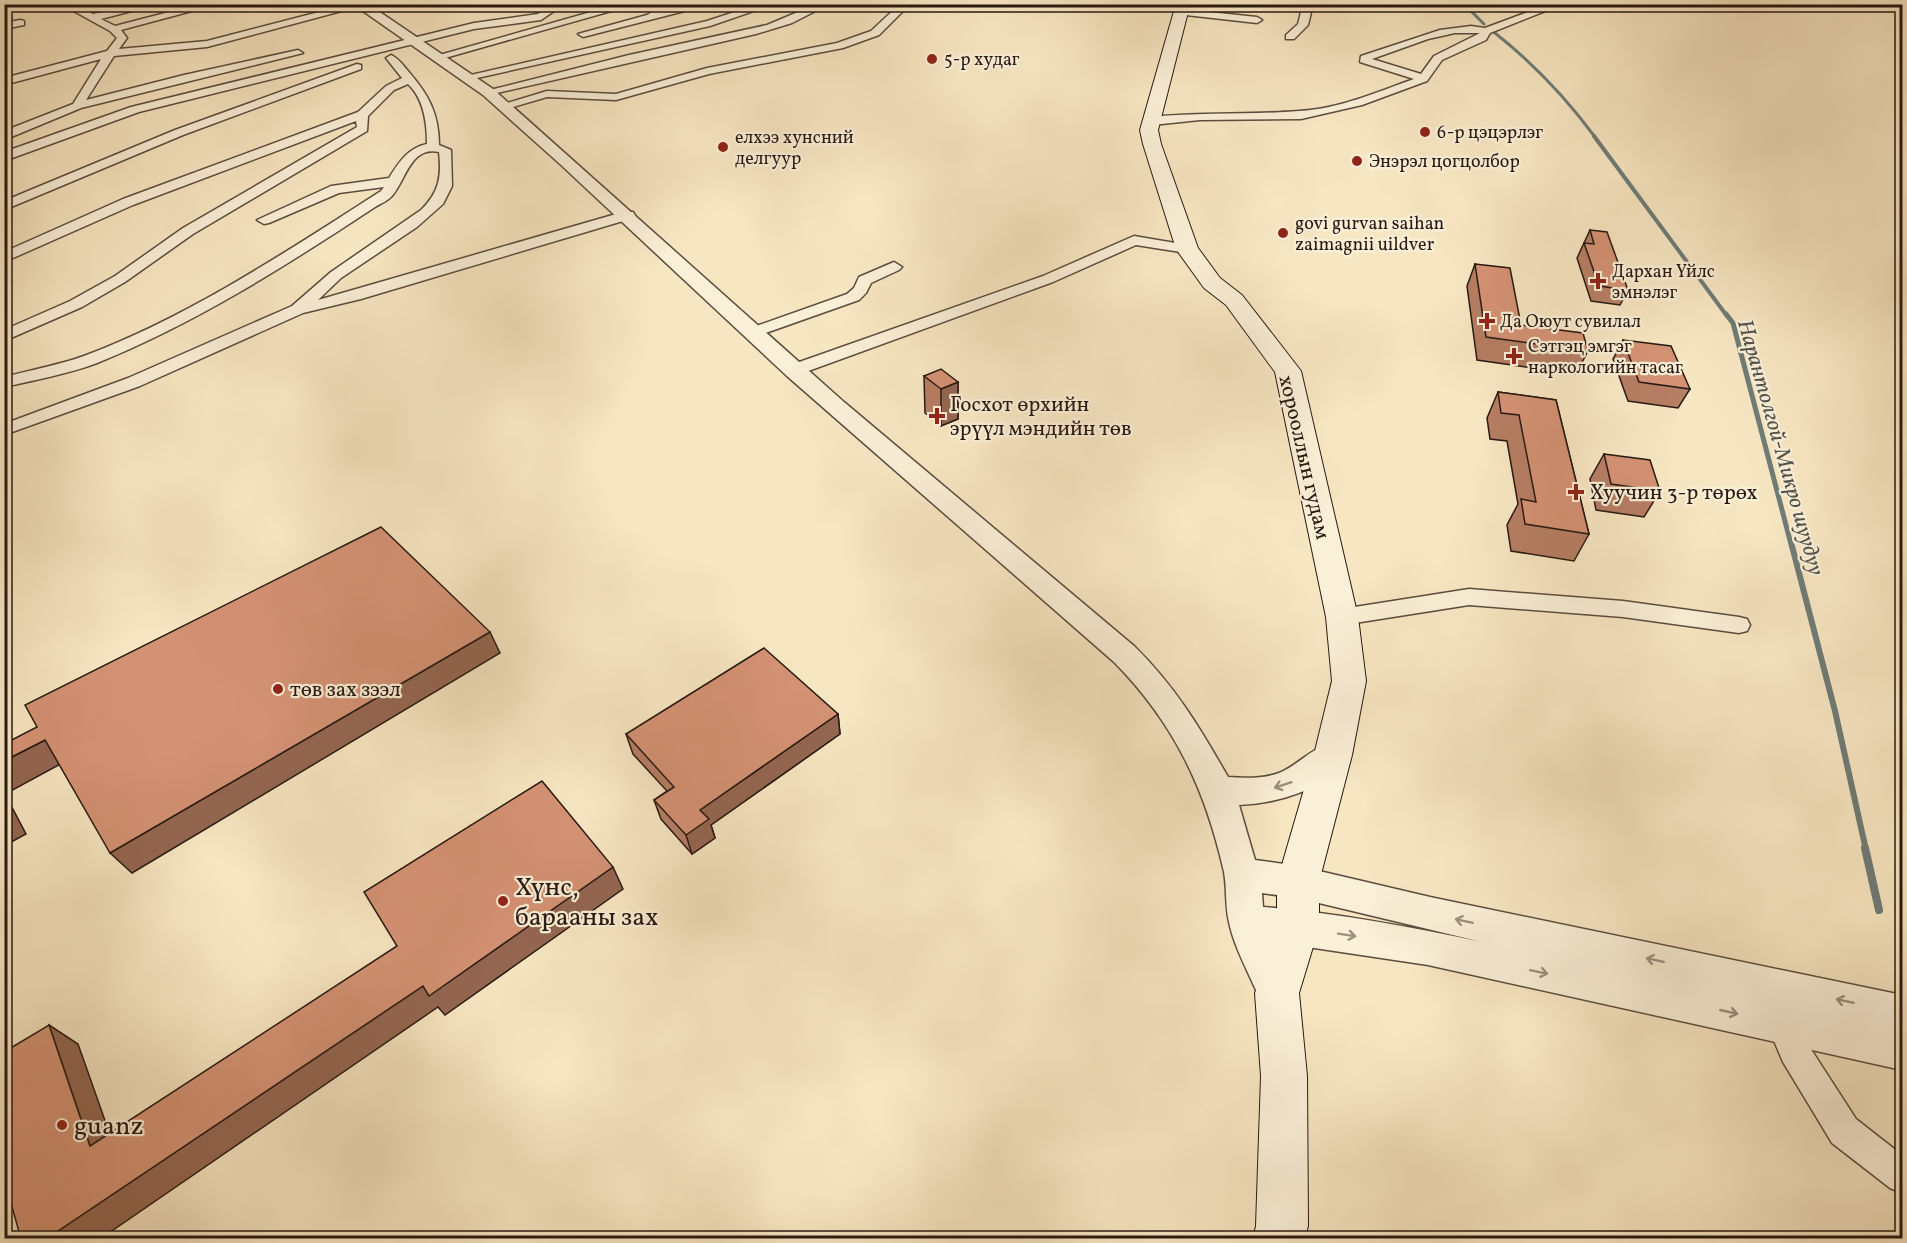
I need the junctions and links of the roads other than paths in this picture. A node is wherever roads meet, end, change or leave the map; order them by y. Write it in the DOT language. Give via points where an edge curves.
graph roads {
  1 [pos="65,4"];
  2 [pos="154,4"];
  3 [pos="214,4"];
  4 [pos="549,4"];
  5 [pos="591,4"];
  6 [pos="632,4"];
  7 [pos="675,4"];
  8 [pos="708,4"];
  9 [pos="770,4"];
  10 [pos="825,4"];
  11 [pos="906,4"];
  12 [pos="1308,4"];
  13 [pos="1559,4"];
  14 [pos="359,5"];
  15 [pos="1181,8"];
  16 [pos="541,17"];
  17 [pos="650,17"];
  18 [pos="90,18"];
  19 [pos="1257,20"];
  20 [pos="20,23"];
  21 [pos="4,26"];
  22 [pos="114,29"];
  23 [pos="1486,31"];
  24 [pos="571,36"];
  25 [pos="1290,38"];
  26 [pos="412,42"];
  27 [pos="496,43"];
  28 [pos="520,46"];
  29 [pos="308,51"];
  30 [pos="111,53"];
  31 [pos="391,58"];
  32 [pos="468,77"];
  33 [pos="1424,78"];
  34 [pos="410,79"];
  35 [pos="4,82"];
  36 [pos="495,99"];
  37 [pos="77,106"];
  38 [pos="362,115"];
  39 [pos="1152,121"];
  40 [pos="4,136"];
  41 [pos="433,147"];
  42 [pos="4,157"];
  43 [pos="395,181"];
  44 [pos="4,206"];
  45 [pos="628,215"];
  46 [pos="264,220"];
  47 [pos="1187,249"];
  48 [pos="4,258"];
  49 [pos="894,267"];
  50 [pos="298,309"];
  51 [pos="754,332"];
  52 [pos="4,336"];
  53 [pos="794,370"];
  54 [pos="4,382"];
  55 [pos="4,429"];
  56 [pos="1342,617"];
  57 [pos="1739,625"];
  58 [pos="1333,755"];
  59 [pos="1218,790"];
  60 [pos="1242,874"];
  61 [pos="1298,882"];
  62 [pos="1247,923"];
  63 [pos="1298,927"];
  64 [pos="1277,993"];
  65 [pos="1902,1014"];
  66 [pos="1782,1024"];
  67 [pos="1902,1050"];
  68 [pos="1902,1176"];
  69 [pos="1279,1239"];
  1 -- 18 [label="street"];
  2 -- 18 [label="street"];
  3 -- 22 [label="street"];
  4 -- 16 [label="street" via="549,10"];
  5 -- 16 [label="street"];
  6 -- 27 [label="street"];
  7 -- 17 [label="street"];
  8 -- 17 [label="street"];
  9 -- 32 [label="street" via="710,23"];
  10 -- 36 [label="street" via="802,18 771,28 678,46"];
  11 -- 36 [label="street" via="874,33 836,47 707,71 616,97 547,94"];
  12 -- 25 [label="street" via="1303,25"];
  13 -- 23 [label="street"];
  14 -- 26 [label="street"];
  14 -- 30 [label="street" via="207,44"];
  15 -- 19 [label="street"];
  15 -- 39 [label="main road, хорооллын гудам"];
  16 -- 26 [label="street" via="474,26"];
  17 -- 24 [label="street"];
  18 -- 22 [label="street"];
  20 -- 21 [label="street"];
  22 -- 30 [label="street" via="122,38"];
  23 -- 33 [label="street" via="1482,38 1438,58"];
  23 -- 33 [label="street" via="1461,28 1436,33 1364,60"];
  26 -- 27 [label="street"];
  26 -- 31 [label="street"];
  26 -- 32 [label="street"];
  26 -- 42 [label="street" via="135,109"];
  27 -- 28 [label="street"];
  29 -- 37 [label="street"];
  30 -- 35 [label="street"];
  30 -- 37 [label="street"];
  31 -- 34 [label="street"];
  31 -- 44 [label="street" via="246,105"];
  32 -- 36 [label="street"];
  33 -- 39 [label="street" via="1358,103 1301,115 1200,116"];
  34 -- 38 [label="street" via="390,88"];
  34 -- 41 [label="street" via="417,85 434,123"];
  36 -- 45 [label="street"];
  37 -- 40 [label="street"];
  38 -- 48 [label="street" via="138,198"];
  38 -- 52 [label="street" via="363,128 188,231 120,279 76,304"];
  39 -- 47 [label="main road, хорооллын гудам" via="1152,144"];
  41 -- 43 [label="street" via="418,150 403,165"];
  41 -- 50 [label="street" via="445,150 444,192 421,216 337,274"];
  43 -- 46 [label="street" via="336,189"];
  43 -- 54 [label="street" via="386,194 268,272 212,301 89,360"];
  45 -- 50 [label="street" via="356,297"];
  45 -- 51 [label="street"];
  47 -- 53 [label="street" via="1134,240 1048,279"];
  47 -- 56 [label="main road, хорооллын гудам" via="1212,283 1234,300 1288,371"];
  49 -- 51 [label="street" via="864,280 853,297"];
  50 -- 55 [label="street" via="134,382"];
  51 -- 53 [label="street"];
  53 -- 59 [label="street" via="1124,654 1179,719"];
  56 -- 57 [label="street" via="1469,597 1623,609"];
  56 -- 58 [label="main road, хорооллын гудам" via="1348,681"];
  58 -- 59 [label="street, one-way" via="1286,786 1254,792"];
  58 -- 61 [label="main road, хорооллын гудам"];
  59 -- 60 [label="street"];
  60 -- 61 [label="street"];
  60 -- 62 [label="street"];
  61 -- 63 [label="main road, хорооллын гудам"];
  65 -- 61 [label="street, one-way" via="1430,914"];
  62 -- 63 [label="street"];
  62 -- 64 [label="street"];
  63 -- 64 [label="main road, хорооллын гудам"];
  63 -- 66 [label="street, one-way" via="1428,948"];
  64 -- 69 [label="main road" via="1284,1076"];
  66 -- 67 [label="street"];
  66 -- 68 [label="street" via="1794,1051 1844,1131"];
}
